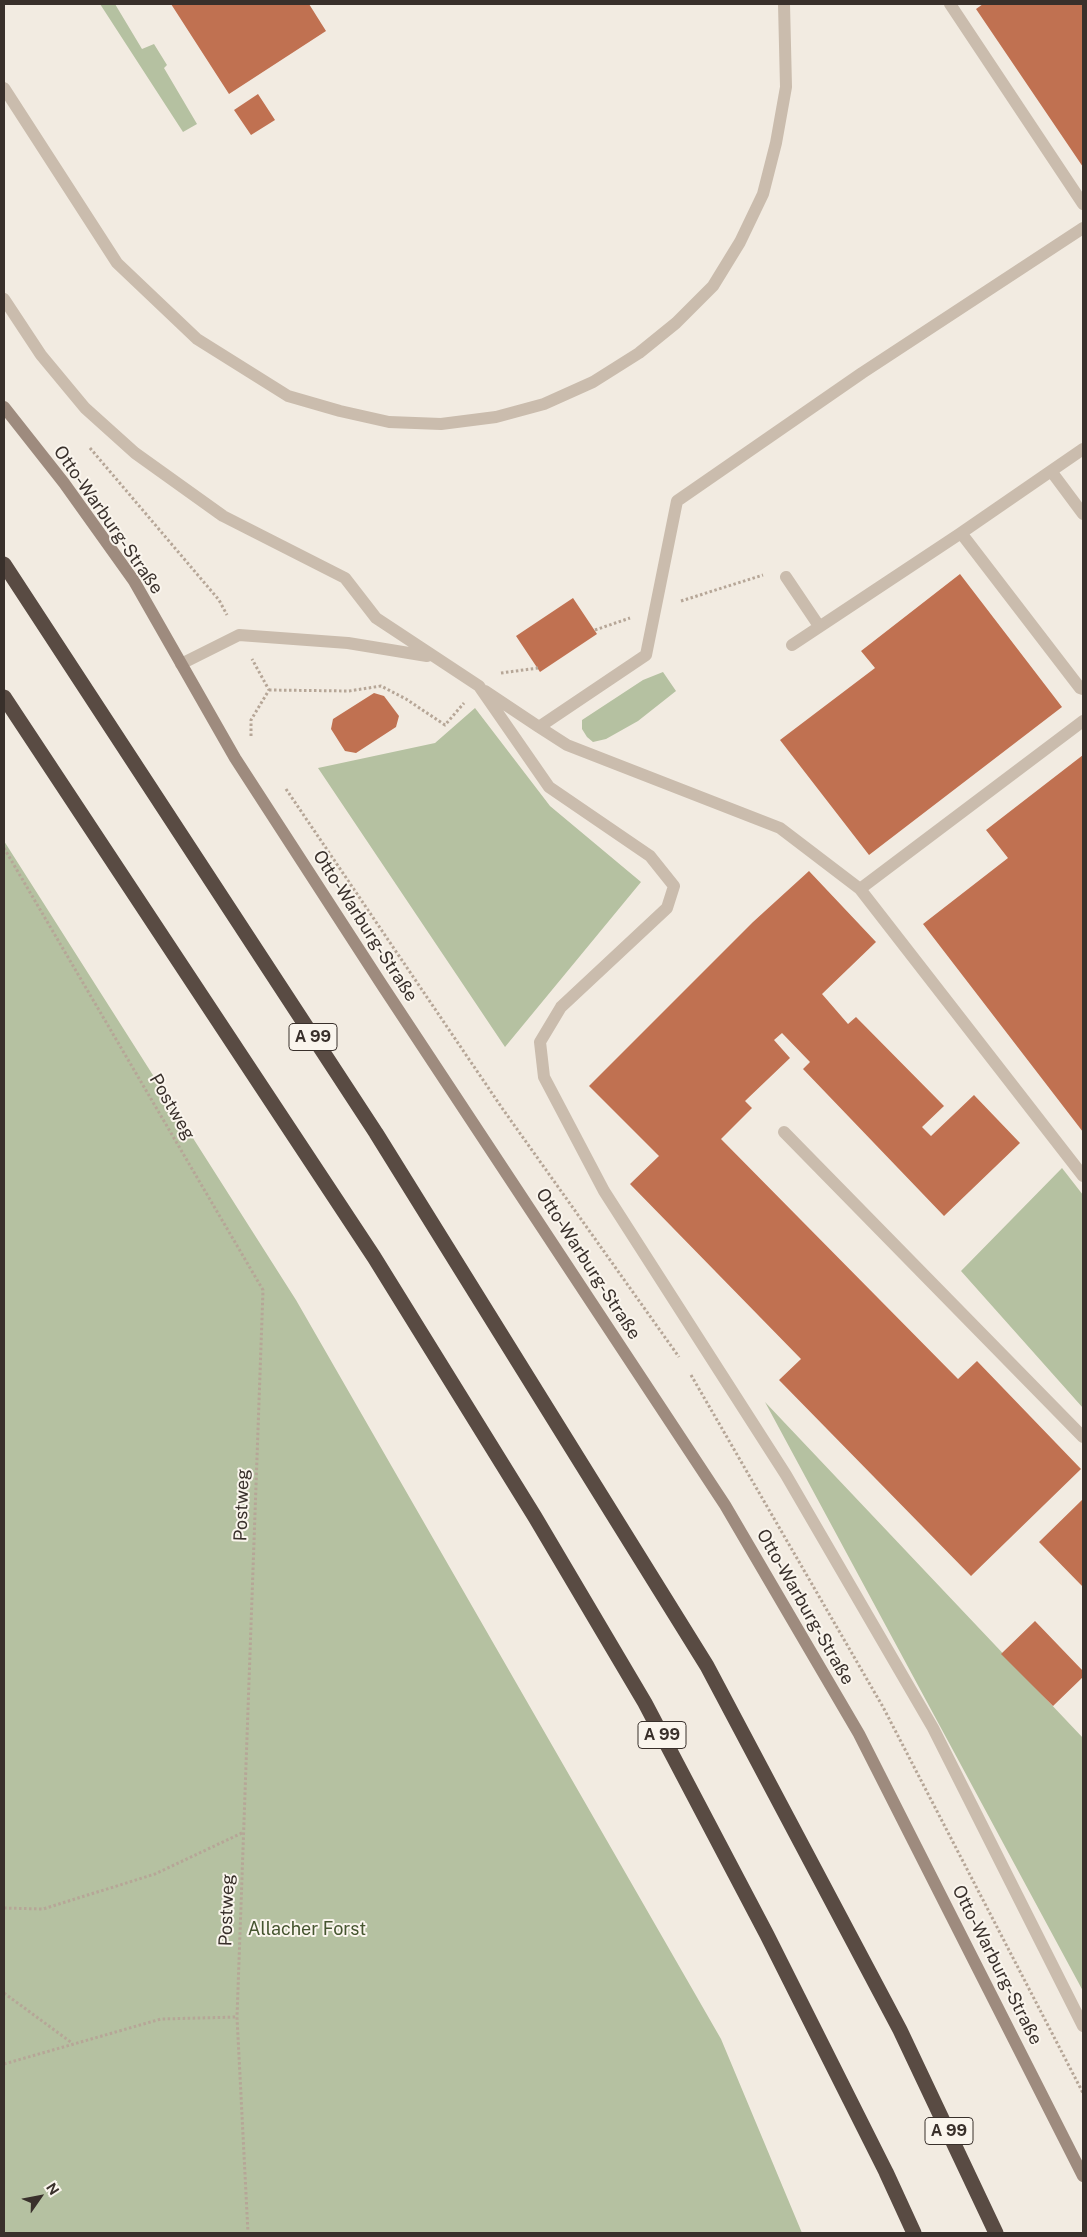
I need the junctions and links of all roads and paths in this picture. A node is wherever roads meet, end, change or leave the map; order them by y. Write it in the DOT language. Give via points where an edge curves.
graph roads {
  1 [pos="784,4"];
  2 [pos="950,4"];
  3 [pos="4,88"];
  4 [pos="1083,204"];
  5 [pos="1083,228"];
  6 [pos="4,298"];
  7 [pos="4,407"];
  8 [pos="86,443"];
  9 [pos="1083,449"];
  10 [pos="1051,471"];
  11 [pos="1083,514"];
  12 [pos="961,533"];
  13 [pos="4,564"];
  14 [pos="786,577"];
  15 [pos="656,610"];
  16 [pos="819,626"];
  17 [pos="595,630"];
  18 [pos="239,635"];
  19 [pos="792,645"];
  20 [pos="432,656"];
  21 [pos="181,664"];
  22 [pos="479,686"];
  23 [pos="269,690"];
  24 [pos="1083,690"];
  25 [pos="4,697"];
  26 [pos="1083,721"];
  27 [pos="445,725"];
  28 [pos="539,727"];
  29 [pos="252,738"];
  30 [pos="284,786"];
  31 [pos="4,848"];
  32 [pos="860,889"];
  33 [pos="784,1132"];
  34 [pos="1083,1176"];
  35 [pos="685,1365"];
  36 [pos="690,1374"];
  37 [pos="1083,1437"];
  38 [pos="244,1832"];
  39 [pos="4,1908"];
  40 [pos="4,1993"];
  41 [pos="237,2017"];
  42 [pos="1083,2026"];
  43 [pos="72,2044"];
  44 [pos="4,2064"];
  45 [pos="1083,2093"];
  46 [pos="1083,2176"];
  47 [pos="248,2233"];
  48 [pos="914,2233"];
  49 [pos="996,2233"];
  1 -- 3 [label="lane" via="786,87 776,143 763,194 740,242 713,286 676,323 639,353 593,382 544,404 496,417 441,424 389,422 288,396 197,339 117,263"];
  2 -- 4 [label="lane"];
  5 -- 15 [label="lane" via="862,373 677,501"];
  6 -- 20 [label="lane" via="41,355 84,408 135,453 223,516 345,578 376,618"];
  7 -- 21 [label="main road, Otto-Warburg-Straße" via="64,483 134,581"];
  8 -- 18 [label="path" via="219,600"];
  9 -- 10 [label="lane"];
  10 -- 11 [label="lane"];
  10 -- 12 [label="lane"];
  12 -- 16 [label="lane"];
  12 -- 24 [label="lane"];
  13 -- 49 [label="highway, A 99" via="376,1132 707,1666 900,2030"];
  14 -- 15 [label="path" via="772,571"];
  14 -- 16 [label="lane"];
  15 -- 17 [label="path"];
  15 -- 28 [label="lane" via="646,655"];
  16 -- 19 [label="lane"];
  18 -- 20 [label="lane" via="348,643"];
  18 -- 21 [label="lane"];
  18 -- 23 [label="path"];
  20 -- 22 [label="lane"];
  21 -- 46 [label="main road, Otto-Warburg-Straße" via="234,758 725,1505 859,1734"];
  22 -- 28 [label="lane"];
  22 -- 42 [label="lane" via="549,787 650,856 674,886 667,908 561,1007 540,1042 544,1077 604,1191 786,1475 933,1728"];
  23 -- 27 [label="path" via="349,691 381,686 406,698"];
  23 -- 29 [label="path" via="251,720"];
  25 -- 48 [label="highway, A 99" via="374,1257 535,1517 663,1736 767,1935"];
  26 -- 32 [label="lane"];
  28 -- 32 [label="lane" via="567,745 780,828"];
  30 -- 35 [label="path" via="502,1108"];
  31 -- 38 [label="path, Postweg" via="263,1290"];
  32 -- 34 [label="lane"];
  33 -- 37 [label="lane"];
  36 -- 45 [label="path" via="883,1707"];
  38 -- 39 [label="path" via="155,1874 43,1908"];
  38 -- 41 [label="path, Postweg"];
  40 -- 43 [label="path"];
  41 -- 43 [label="path" via="161,2019"];
  41 -- 47 [label="path, Postweg"];
  43 -- 44 [label="path"];
}
